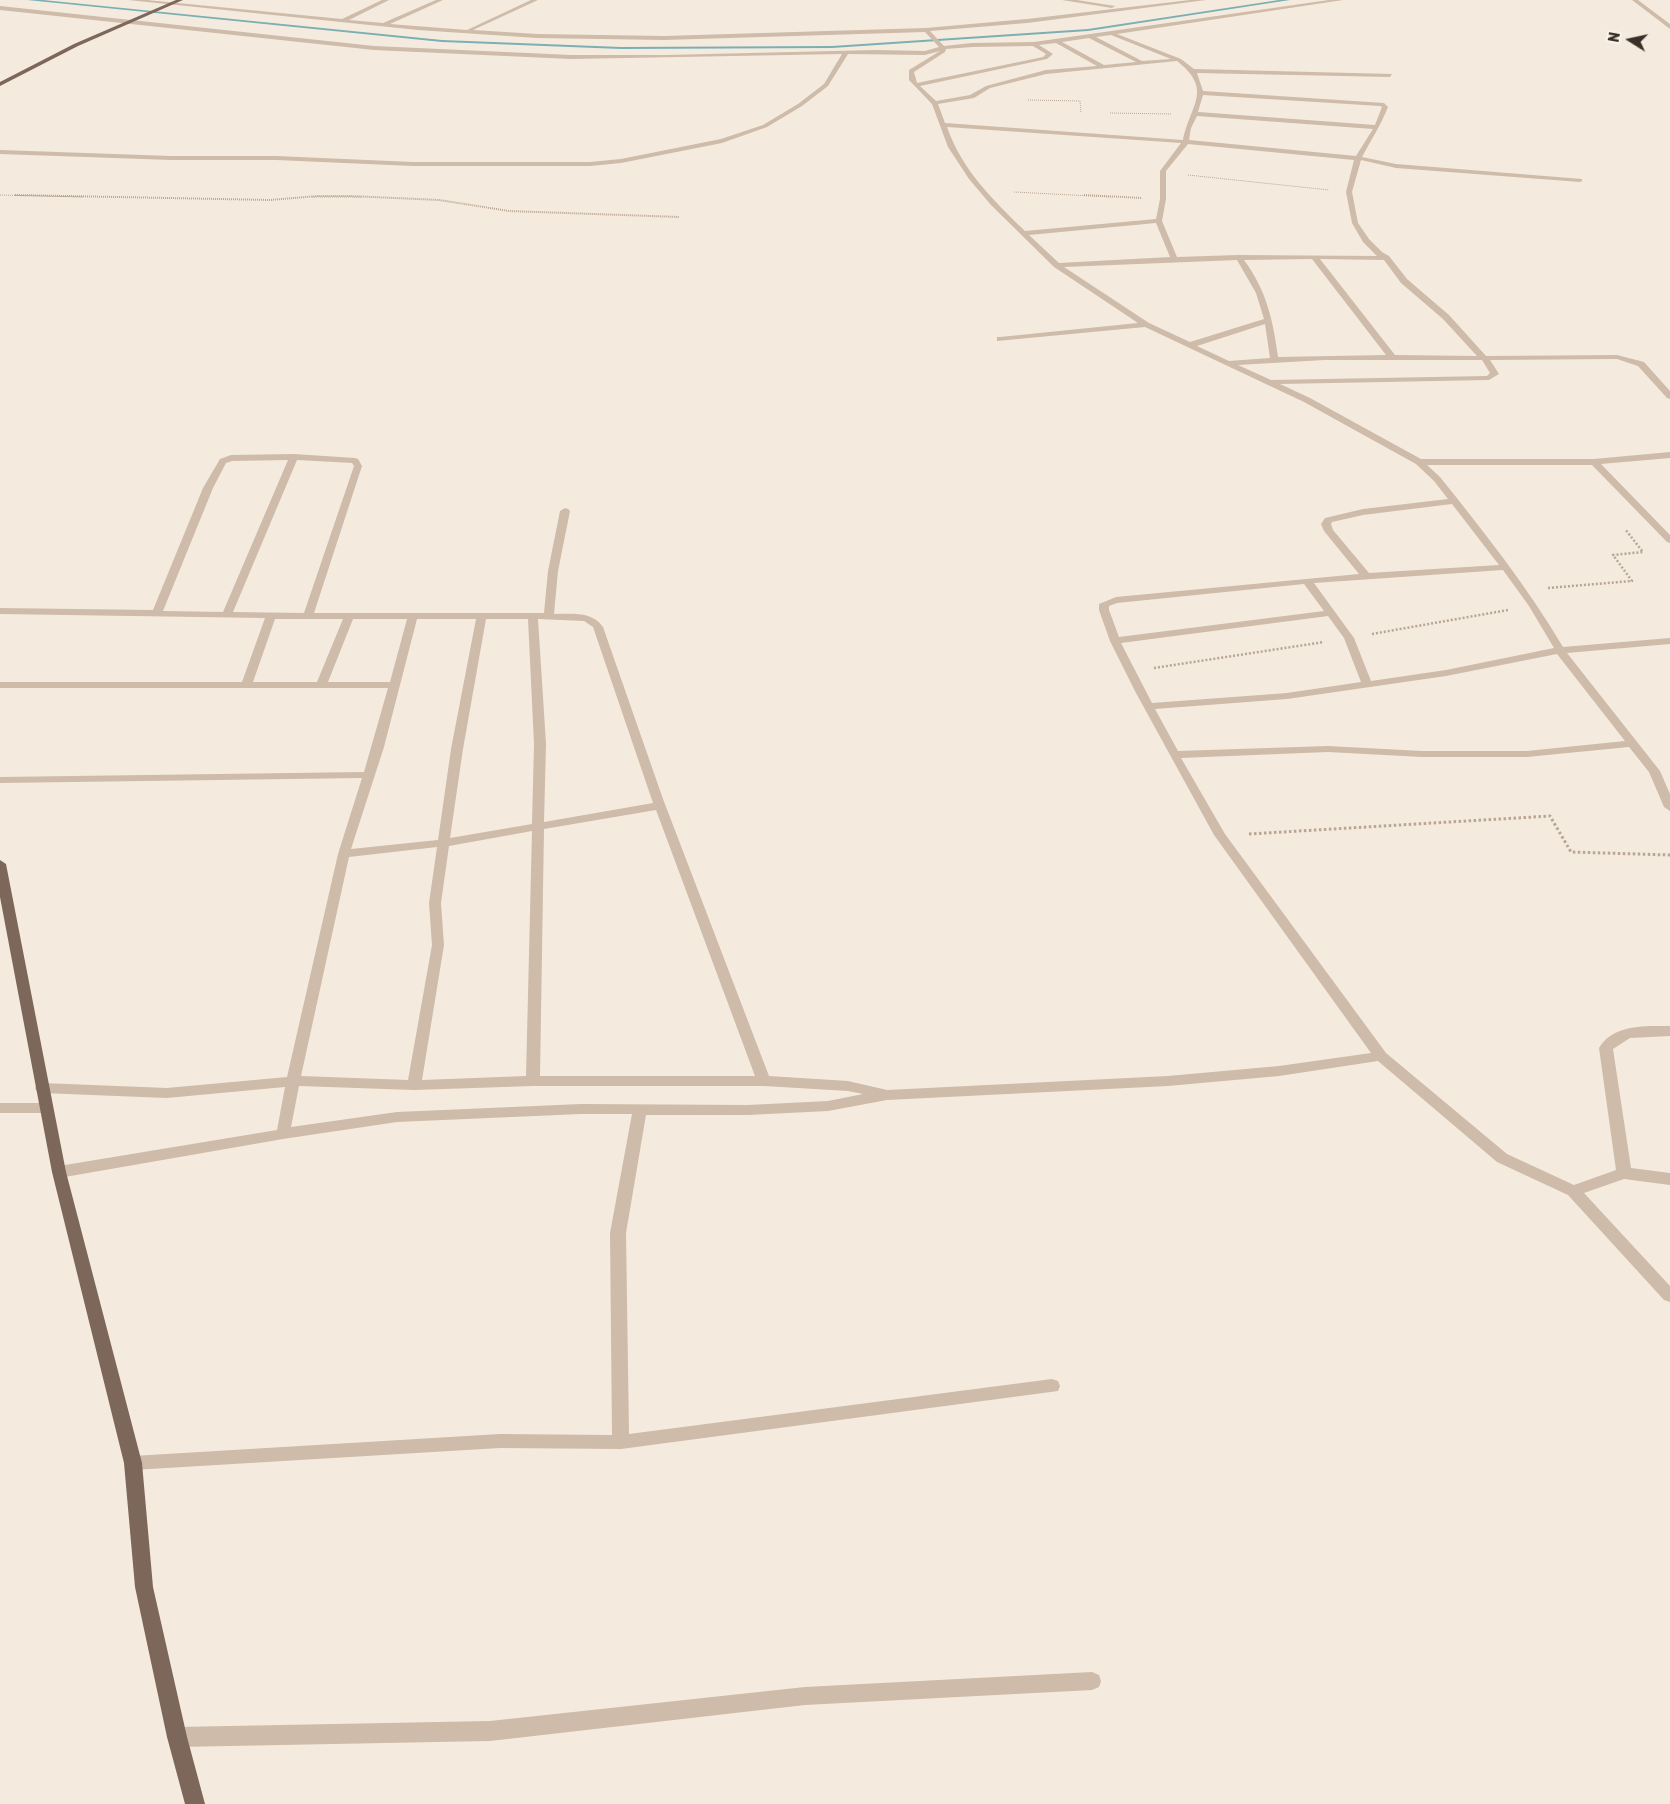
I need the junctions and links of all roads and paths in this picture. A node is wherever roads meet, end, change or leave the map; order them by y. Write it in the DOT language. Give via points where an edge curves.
graph roads {
  1 [pos="131,0"];
  2 [pos="180,0"];
  3 [pos="386,0"];
  4 [pos="440,0"];
  5 [pos="535,0"];
  6 [pos="1065,0"];
  7 [pos="1202,0"];
  8 [pos="1340,0"];
  9 [pos="1635,0"];
  10 [pos="171,4"];
  11 [pos="0,8"];
  12 [pos="1136,9"];
  13 [pos="342,21"];
  14 [pos="130,23"];
  15 [pos="383,25"];
  16 [pos="1670,27"];
  17 [pos="466,32"];
  18 [pos="928,32"];
  19 [pos="1111,34"];
  20 [pos="1090,36"];
  21 [pos="1057,41"];
  22 [pos="1034,44"];
  23 [pos="941,46"];
  24 [pos="845,54"];
  25 [pos="1179,60"];
  26 [pos="1140,62"];
  27 [pos="1102,66"];
  28 [pos="1193,72"];
  29 [pos="1390,75"];
  30 [pos="0,84"];
  31 [pos="916,84"];
  32 [pos="1201,93"];
  33 [pos="1026,100"];
  34 [pos="935,103"];
  35 [pos="1081,113"];
  36 [pos="1110,113"];
  37 [pos="1195,114"];
  38 [pos="943,125"];
  39 [pos="1377,127"];
  40 [pos="1185,143"];
  41 [pos="0,152"];
  42 [pos="1358,158"];
  43 [pos="1163,171"];
  44 [pos="1580,180"];
  45 [pos="983,191"];
  46 [pos="1349,192"];
  47 [pos="0,196"];
  48 [pos="1163,199"];
  49 [pos="679,217"];
  50 [pos="1159,221"];
  51 [pos="1025,233"];
  52 [pos="1314,256"];
  53 [pos="1238,257"];
  54 [pos="1386,258"];
  55 [pos="1174,260"];
  56 [pos="1057,265"];
  57 [pos="1269,320"];
  58 [pos="1146,325"];
  59 [pos="1000,339"];
  60 [pos="1190,345"];
  61 [pos="1392,356"];
  62 [pos="1484,358"];
  63 [pos="1274,359"];
  64 [pos="1228,363"];
  65 [pos="1267,382"];
  66 [pos="1670,396"];
  67 [pos="1670,455"];
  68 [pos="294,457"];
  69 [pos="1419,462"];
  70 [pos="1594,462"];
  71 [pos="1454,501"];
  72 [pos="565,511"];
  73 [pos="1652,521"];
  74 [pos="1670,540"];
  75 [pos="1506,567"];
  76 [pos="1366,576"];
  77 [pos="1307,581"];
  78 [pos="1522,590"];
  79 [pos="0,611"];
  80 [pos="1330,613"];
  81 [pos="156,615"];
  82 [pos="227,615"];
  83 [pos="271,616"];
  84 [pos="308,616"];
  85 [pos="413,616"];
  86 [pos="533,616"];
  87 [pos="349,617"];
  88 [pos="481,617"];
  89 [pos="549,617"];
  90 [pos="1115,641"];
  91 [pos="1670,641"];
  92 [pos="1560,650"];
  93 [pos="0,685"];
  94 [pos="246,685"];
  95 [pos="321,685"];
  96 [pos="395,685"];
  97 [pos="1367,685"];
  98 [pos="1150,706"];
  99 [pos="1633,743"];
  100 [pos="1174,755"];
  101 [pos="368,775"];
  102 [pos="0,780"];
  103 [pos="659,806"];
  104 [pos="1670,807"];
  105 [pos="538,826"];
  106 [pos="1220,835"];
  107 [pos="444,843"];
  108 [pos="344,854"];
  109 [pos="1670,855"];
  110 [pos="0,864"];
  111 [pos="1670,1031"];
  112 [pos="1380,1056"];
  113 [pos="293,1081"];
  114 [pos="533,1081"];
  115 [pos="764,1081"];
  116 [pos="414,1085"];
  117 [pos="42,1088"];
  118 [pos="887,1095"];
  119 [pos="0,1108"];
  120 [pos="46,1108"];
  121 [pos="640,1110"];
  122 [pos="283,1134"];
  123 [pos="59,1172"];
  124 [pos="1624,1173"];
  125 [pos="1670,1179"];
  126 [pos="1573,1191"];
  127 [pos="1670,1296"];
  128 [pos="1052,1386"];
  129 [pos="621,1442"];
  130 [pos="133,1463"];
  131 [pos="1092,1681"];
  132 [pos="177,1737"];
  133 [pos="195,1804"];
  1 -- 10 [label="street"];
  2 -- 10 [label="main road"];
  3 -- 13 [label="street"];
  4 -- 15 [label="street"];
  5 -- 17 [label="street"];
  6 -- 12 [label="street"];
  7 -- 12 [label="street"];
  8 -- 19 [label="street"];
  9 -- 16 [label="street"];
  10 -- 13 [label="street"];
  10 -- 14 [label="main road"];
  11 -- 14 [label="street"];
  12 -- 18 [label="street"];
  13 -- 15 [label="street"];
  14 -- 24 [label="street" via="342,45 484,53 633,57"];
  14 -- 30 [label="main road" via="76,45"];
  15 -- 17 [label="street"];
  17 -- 18 [label="street" via="672,38"];
  18 -- 23 [label="street"];
  19 -- 20 [label="street"];
  19 -- 25 [label="street"];
  20 -- 21 [label="street"];
  20 -- 26 [label="street"];
  21 -- 22 [label="street"];
  21 -- 27 [label="street"];
  22 -- 23 [label="street"];
  22 -- 31 [label="street" via="1050,54 1045,58"];
  23 -- 24 [label="street" via="924,53"];
  23 -- 31 [label="street" via="943,51 940,54 911,71"];
  24 -- 41 [label="street" via="826,84 800,106 765,126 722,141 621,161 590,164 413,164"];
  25 -- 26 [label="street"];
  25 -- 28 [label="street"];
  26 -- 27 [label="street"];
  27 -- 34 [label="street" via="1018,77 988,87 972,97"];
  28 -- 29 [label="street"];
  28 -- 32 [label="street"];
  31 -- 34 [label="street"];
  32 -- 37 [label="street"];
  32 -- 39 [label="street" via="1382,104 1385,107"];
  33 -- 35 [label="path" via="1080,101"];
  34 -- 38 [label="street"];
  36 -- 37 [label="path"];
  37 -- 39 [label="street"];
  37 -- 40 [label="street"];
  38 -- 40 [label="street"];
  38 -- 45 [label="street" via="951,147"];
  39 -- 42 [label="street"];
  40 -- 42 [label="street"];
  40 -- 43 [label="street"];
  42 -- 44 [label="street" via="1405,167"];
  42 -- 46 [label="street"];
  43 -- 46 [label="path"];
  43 -- 48 [label="street"];
  45 -- 48 [label="path"];
  45 -- 51 [label="street"];
  46 -- 54 [label="street" via="1355,223 1378,254"];
  47 -- 49 [label="path" via="270,200 350,196 439,200 509,211"];
  48 -- 50 [label="street"];
  50 -- 51 [label="street"];
  50 -- 55 [label="street"];
  51 -- 56 [label="street"];
  52 -- 53 [label="street"];
  52 -- 54 [label="street"];
  52 -- 61 [label="street"];
  53 -- 55 [label="street"];
  53 -- 57 [label="street" via="1260,289"];
  54 -- 62 [label="street" via="1404,281 1446,317"];
  55 -- 56 [label="street"];
  56 -- 58 [label="street"];
  57 -- 60 [label="street"];
  57 -- 63 [label="street"];
  58 -- 59 [label="street"];
  58 -- 60 [label="street"];
  60 -- 64 [label="street"];
  61 -- 62 [label="street"];
  61 -- 63 [label="street"];
  62 -- 65 [label="street" via="1495,374 1489,378"];
  62 -- 66 [label="street" via="1618,357 1641,364"];
  63 -- 64 [label="street"];
  64 -- 65 [label="street"];
  65 -- 69 [label="street"];
  67 -- 70 [label="street"];
  68 -- 81 [label="street" via="231,458 223,461 208,488"];
  68 -- 82 [label="street"];
  68 -- 84 [label="street" via="344,459 355,461 358,466"];
  69 -- 70 [label="street"];
  69 -- 71 [label="street" via="1438,479"];
  70 -- 73 [label="street"];
  71 -- 75 [label="street"];
  71 -- 76 [label="street" via="1363,512 1328,520 1329,531"];
  72 -- 89 [label="street" via="553,571"];
  73 -- 74 [label="street"];
  73 -- 78 [label="path" via="1621,524 1643,552 1613,555 1632,581"];
  75 -- 76 [label="street"];
  75 -- 78 [label="street"];
  76 -- 77 [label="street"];
  77 -- 80 [label="street"];
  77 -- 90 [label="street" via="1111,601 1104,604 1104,610"];
  78 -- 92 [label="street"];
  79 -- 81 [label="street"];
  80 -- 90 [label="street"];
  80 -- 97 [label="street" via="1349,638"];
  81 -- 82 [label="street"];
  82 -- 83 [label="street"];
  83 -- 84 [label="street"];
  83 -- 94 [label="street"];
  84 -- 87 [label="street"];
  85 -- 87 [label="street"];
  85 -- 88 [label="street"];
  85 -- 96 [label="street"];
  86 -- 88 [label="street"];
  86 -- 89 [label="street"];
  86 -- 105 [label="street" via="540,744"];
  87 -- 95 [label="street"];
  88 -- 107 [label="street"];
  89 -- 103 [label="street" via="586,618 598,627"];
  90 -- 98 [label="street"];
  91 -- 92 [label="street"];
  92 -- 97 [label="street"];
  92 -- 99 [label="street"];
  93 -- 94 [label="street"];
  94 -- 95 [label="street"];
  95 -- 96 [label="street"];
  96 -- 101 [label="street"];
  97 -- 98 [label="street" via="1287,696"];
  98 -- 100 [label="street"];
  99 -- 100 [label="street" via="1527,754 1422,754 1328,749"];
  99 -- 104 [label="street" via="1654,771"];
  100 -- 106 [label="street"];
  101 -- 102 [label="street"];
  101 -- 108 [label="street"];
  103 -- 105 [label="street"];
  103 -- 115 [label="street"];
  105 -- 107 [label="street"];
  105 -- 114 [label="street"];
  106 -- 109 [label="path" via="1550,816 1571,852"];
  106 -- 112 [label="street"];
  107 -- 108 [label="street"];
  107 -- 116 [label="street" via="436,903 438,945"];
  108 -- 113 [label="street"];
  110 -- 117 [label="main road"];
  111 -- 124 [label="street" via="1636,1031 1612,1039 1606,1048"];
  112 -- 118 [label="street" via="1279,1071 1168,1081"];
  112 -- 126 [label="street" via="1502,1158"];
  113 -- 116 [label="street"];
  113 -- 117 [label="street" via="167,1093"];
  113 -- 122 [label="street"];
  114 -- 115 [label="street"];
  114 -- 116 [label="street"];
  115 -- 118 [label="street" via="848,1086"];
  117 -- 120 [label="main road"];
  118 -- 121 [label="street" via="828,1106"];
  119 -- 120 [label="street"];
  120 -- 123 [label="main road"];
  121 -- 122 [label="street" via="581,1108 397,1117"];
  121 -- 129 [label="street" via="618,1233"];
  122 -- 123 [label="street"];
  123 -- 130 [label="main road"];
  124 -- 125 [label="street"];
  124 -- 126 [label="street"];
  126 -- 127 [label="street"];
  128 -- 129 [label="street"];
  129 -- 130 [label="street" via="500,1441"];
  130 -- 132 [label="main road" via="144,1587"];
  131 -- 132 [label="street" via="805,1696 490,1731"];
  132 -- 133 [label="main road"];
}
